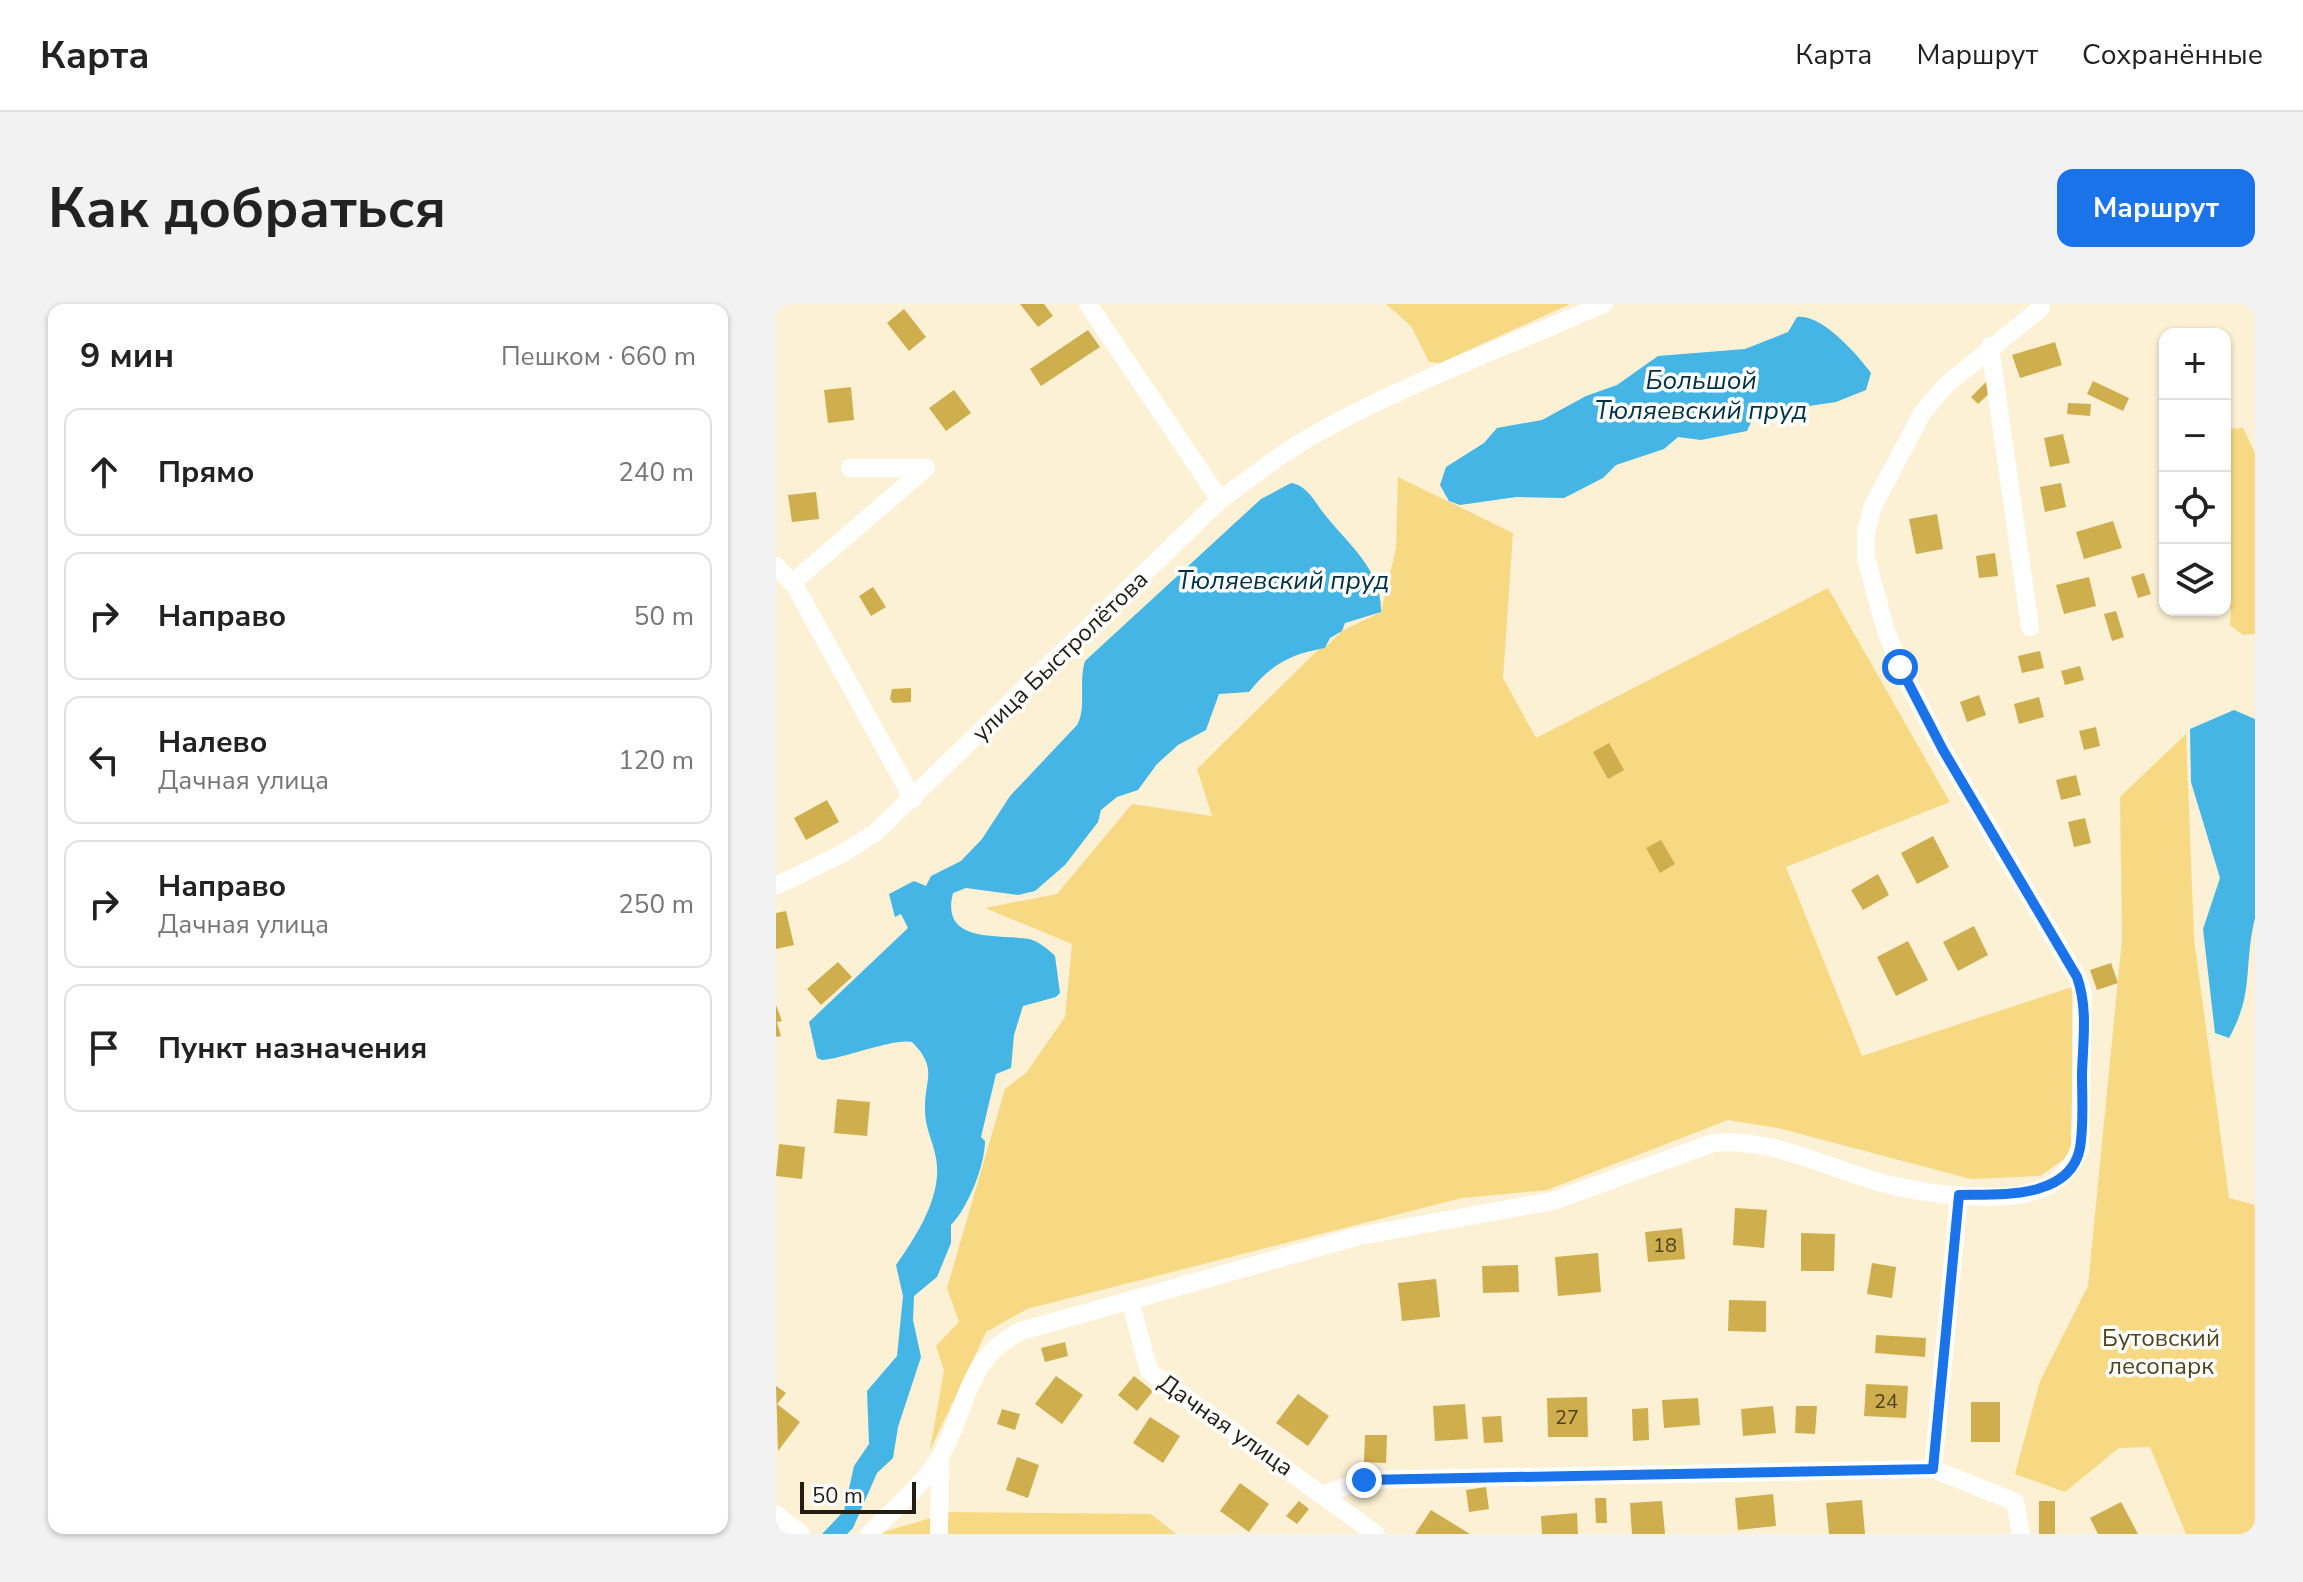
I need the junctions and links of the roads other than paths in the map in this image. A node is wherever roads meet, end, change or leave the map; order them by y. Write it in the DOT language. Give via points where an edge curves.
graph roads {
  1 [pos="1088,304"];
  2 [pos="1604,304"];
  3 [pos="2040,305"];
  4 [pos="1990,346"];
  5 [pos="850,468"];
  6 [pos="1220,500"];
  7 [pos="776,566"];
  8 [pos="792,583"];
  9 [pos="2030,627"];
  10 [pos="913,799"];
  11 [pos="776,886"];
  12 [pos="1959,1195"];
  13 [pos="1130,1300"];
  14 [pos="940,1456"];
  15 [pos="1933,1469"];
  16 [pos="1325,1494"];
  17 [pos="776,1514"];
  18 [pos="801,1534"];
  19 [pos="869,1534"];
  20 [pos="939,1534"];
  21 [pos="1376,1534"];
  22 [pos="2021,1534"];
  1 -- 6 [label="street"];
  2 -- 6 [label="street, улица Быстролётова" via="1305,440"];
  3 -- 4 [label="street"];
  4 -- 9 [label="street"];
  4 -- 12 [label="street" via="1923,412 1872,508 1866,558 1900,667 2077,977 2084,1012 2081,1135 2069,1171 2047,1186 2018,1194"];
  5 -- 8 [label="street" via="926,468"];
  6 -- 10 [label="street, улица Быстролётова"];
  7 -- 8 [label="street"];
  8 -- 10 [label="street"];
  10 -- 11 [label="street, улица Быстролётова" via="842,854"];
  12 -- 13 [label="street" via="1881,1183 1736,1140 1713,1143 1553,1201 1359,1236"];
  12 -- 15 [label="street"];
  13 -- 14 [label="street" via="999,1342 983,1358"];
  13 -- 16 [label="street, Дачная улица" via="1149,1371"];
  14 -- 19 [label="street"];
  14 -- 20 [label="street"];
  15 -- 16 [label="street" via="1364,1480"];
  15 -- 22 [label="street" via="2015,1502"];
  16 -- 21 [label="street, Дачная улица"];
  17 -- 18 [label="street"];
}
